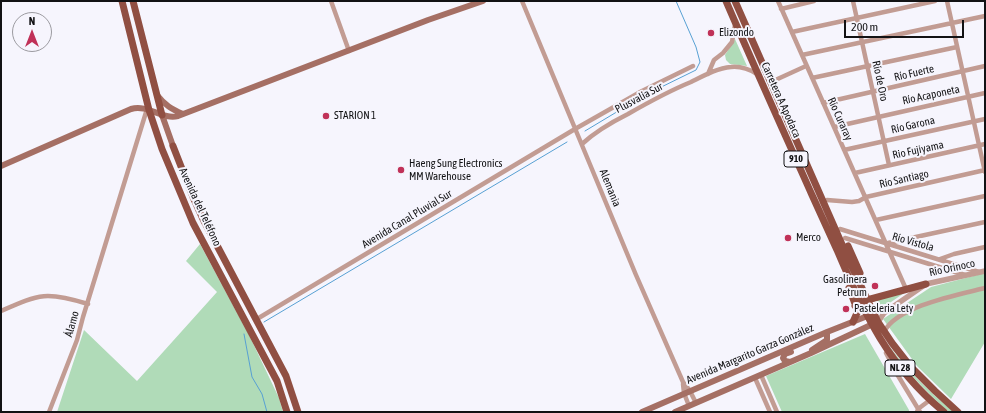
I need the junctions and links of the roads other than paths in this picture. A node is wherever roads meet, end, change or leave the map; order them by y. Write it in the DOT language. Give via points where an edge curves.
graph roads {
  1 [pos="122,1"];
  2 [pos="134,1"];
  3 [pos="331,1"];
  4 [pos="483,1"];
  5 [pos="522,1"];
  6 [pos="726,1"];
  7 [pos="735,1"];
  8 [pos="778,1"];
  9 [pos="814,1"];
  10 [pos="853,1"];
  11 [pos="935,1"];
  12 [pos="947,1"];
  13 [pos="781,8"];
  14 [pos="985,16"];
  15 [pos="857,18"];
  16 [pos="735,22"];
  17 [pos="952,24"];
  18 [pos="792,32"];
  19 [pos="862,42"];
  20 [pos="957,47"];
  21 [pos="349,51"];
  22 [pos="802,56"];
  23 [pos="693,66"];
  24 [pos="806,66"];
  25 [pos="985,66"];
  26 [pos="868,67"];
  27 [pos="963,71"];
  28 [pos="708,74"];
  29 [pos="758,75"];
  30 [pos="812,78"];
  31 [pos="773,81"];
  32 [pos="873,92"];
  33 [pos="985,93"];
  34 [pos="156,94"];
  35 [pos="968,96"];
  36 [pos="823,103"];
  37 [pos="148,110"];
  38 [pos="183,114"];
  39 [pos="162,115"];
  40 [pos="878,116"];
  41 [pos="985,119"];
  42 [pos="974,121"];
  43 [pos="834,126"];
  44 [pos="575,129"];
  45 [pos="883,141"];
  46 [pos="582,144"];
  47 [pos="985,144"];
  48 [pos="979,145"];
  49 [pos="173,146"];
  50 [pos="844,150"];
  51 [pos="889,165"];
  52 [pos="1,166"];
  53 [pos="985,171"];
  54 [pos="855,173"];
  55 [pos="985,196"];
  56 [pos="866,197"];
  57 [pos="827,200"];
  58 [pos="876,220"];
  59 [pos="985,222"];
  60 [pos="840,229"];
  61 [pos="844,238"];
  62 [pos="886,244"];
  63 [pos="985,247"];
  64 [pos="889,252"];
  65 [pos="940,259"];
  66 [pos="983,272"];
  67 [pos="966,275"];
  68 [pos="926,284"];
  69 [pos="985,288"];
  70 [pos="906,289"];
  71 [pos="861,303"];
  72 [pos="88,304"];
  73 [pos="1,311"];
  74 [pos="884,313"];
  75 [pos="870,315"];
  76 [pos="259,322"];
  77 [pos="852,322"];
  78 [pos="875,324"];
  79 [pos="252,330"];
  80 [pos="827,332"];
  81 [pos="884,332"];
  82 [pos="812,338"];
  83 [pos="883,346"];
  84 [pos="811,353"];
  85 [pos="792,362"];
  86 [pos="758,376"];
  87 [pos="687,392"];
  88 [pos="930,400"];
  89 [pos="696,403"];
  90 [pos="689,406"];
  91 [pos="919,411"];
  92 [pos="49,412"];
  93 [pos="287,412"];
  94 [pos="298,412"];
  95 [pos="642,412"];
  96 [pos="675,412"];
  97 [pos="770,412"];
  98 [pos="777,412"];
  99 [pos="944,412"];
  100 [pos="958,412"];
  1 -- 37 [label="main road, Avenida del Teléfono"];
  2 -- 34 [label="main road, Avenida del Teléfono"];
  3 -- 21 [label="street"];
  4 -- 21 [label="main road"];
  5 -- 44 [label="street, Alemania"];
  6 -- 16 [label="main road, Carretera A Apodaca / 910"];
  7 -- 31 [label="main road, Carretera A Apodaca / 910"];
  8 -- 13 [label="street, Río Curaray"];
  9 -- 13 [label="street"];
  10 -- 15 [label="street, Río de Oro"];
  11 -- 15 [label="street"];
  12 -- 17 [label="street"];
  13 -- 18 [label="street, Río Curaray"];
  14 -- 17 [label="street"];
  15 -- 18 [label="street"];
  15 -- 19 [label="street, Río de Oro"];
  16 -- 28 [label="street" via="732,42 712,62"];
  16 -- 29 [label="main road, Carretera A Apodaca / 910"];
  17 -- 19 [label="street"];
  17 -- 20 [label="street"];
  18 -- 22 [label="street, Río Curaray"];
  19 -- 22 [label="street"];
  19 -- 26 [label="street, Río de Oro"];
  20 -- 26 [label="street"];
  20 -- 27 [label="street"];
  21 -- 38 [label="main road"];
  22 -- 24 [label="street, Río Curaray"];
  23 -- 44 [label="street, Avenida Canal Pluvial Sur"];
  24 -- 30 [label="street, Río Curaray"];
  24 -- 31 [label="street"];
  25 -- 27 [label="street, Río Fuerte"];
  26 -- 30 [label="street"];
  26 -- 32 [label="street, Río de Oro"];
  27 -- 32 [label="street, Río Fuerte"];
  27 -- 35 [label="street"];
  28 -- 29 [label="street, Plusvalia Sur" via="738,67 751,70"];
  28 -- 46 [label="street, Plusvalia Sur" via="607,125"];
  29 -- 71 [label="main road, Carretera A Apodaca / 910"];
  30 -- 36 [label="street, Río Curaray"];
  31 -- 57 [label="main road"];
  31 -- 71 [label="main road, Carretera A Apodaca / 910"];
  32 -- 36 [label="street, Río Fuerte"];
  32 -- 40 [label="street, Río de Oro"];
  33 -- 35 [label="street, Río Acaponeta"];
  34 -- 38 [label="main road" via="165,105"];
  34 -- 39 [label="main road, Avenida del Teléfono"];
  35 -- 40 [label="street, Río Acaponeta"];
  35 -- 42 [label="street"];
  36 -- 43 [label="street, Río Curaray"];
  37 -- 39 [label="main road"];
  37 -- 52 [label="main road" via="141,107 131,109"];
  37 -- 72 [label="street"];
  37 -- 79 [label="main road, Avenida del Teléfono" via="193,223"];
  38 -- 39 [label="main road" via="174,117"];
  39 -- 49 [label="main road, Avenida del Teléfono"];
  40 -- 43 [label="street, Río Acaponeta"];
  40 -- 45 [label="street, Río de Oro"];
  41 -- 42 [label="street, Río Garona"];
  42 -- 45 [label="street, Río Garona"];
  42 -- 48 [label="street"];
  43 -- 50 [label="street, Río Curaray"];
  44 -- 46 [label="street, Alemania"];
  44 -- 76 [label="street, Avenida Canal Pluvial Sur"];
  45 -- 50 [label="street, Río Garona"];
  45 -- 51 [label="street, Río de Oro"];
  46 -- 87 [label="street, Alemania"];
  47 -- 48 [label="street, Rio Fujiyama"];
  48 -- 51 [label="street, Rio Fujiyama"];
  48 -- 53 [label="street"];
  49 -- 76 [label="main road, Avenida del Teléfono" via="203,218"];
  50 -- 54 [label="street, Río Curaray"];
  51 -- 54 [label="street, Rio Fujiyama"];
  53 -- 56 [label="street, Río Santiago"];
  54 -- 56 [label="street, Río Curaray"];
  55 -- 58 [label="street"];
  56 -- 57 [label="street, Río Santiago" via="852,202"];
  56 -- 58 [label="street, Río Curaray"];
  57 -- 60 [label="main road"];
  58 -- 62 [label="street, Río Curaray"];
  59 -- 62 [label="street"];
  60 -- 61 [label="main road"];
  60 -- 62 [label="street, Río Vistola"];
  61 -- 64 [label="street, Río Vistola"];
  61 -- 71 [label="main road" via="866,286"];
  62 -- 64 [label="street, Río Curaray"];
  62 -- 65 [label="street, Río Vistola"];
  63 -- 65 [label="street"];
  64 -- 67 [label="street, Río Vistola"];
  64 -- 70 [label="street, Río Curaray"];
  65 -- 66 [label="street, Río Vistola"];
  66 -- 67 [label="street, Río Orinoco"];
  67 -- 68 [label="street, Río Orinoco"];
  68 -- 70 [label="main road"];
  68 -- 74 [label="street, Río Orinoco"];
  69 -- 81 [label="street" via="940,299 907,312 895,318"];
  70 -- 71 [label="main road"];
  71 -- 75 [label="main road, Carretera A Apodaca / 910"];
  71 -- 77 [label="main road"];
  72 -- 73 [label="street, Álamo" via="56,295 40,296"];
  72 -- 92 [label="street, Álamo"];
  74 -- 75 [label="street"];
  74 -- 78 [label="street, Río Orinoco"];
  75 -- 77 [label="main road, Avenida Margarito Garza González"];
  75 -- 78 [label="main road, NL 28"];
  76 -- 79 [label="main road"];
  76 -- 94 [label="main road, Avenida del Teléfono" via="286,376"];
  77 -- 80 [label="main road, Avenida Margarito Garza González"];
  78 -- 81 [label="main road, NL 28"];
  78 -- 83 [label="main road, NL 28"];
  78 -- 84 [label="main road, Avenida Margarito Garza González"];
  79 -- 93 [label="main road, Avenida del Teléfono" via="277,381"];
  80 -- 82 [label="main road, Avenida Margarito Garza González"];
  80 -- 84 [label="main road" via="828,340 814,348"];
  81 -- 100 [label="main road, NL 28" via="910,366"];
  82 -- 85 [label="main road" via="808,344 784,356 784,361"];
  82 -- 87 [label="main road, Avenida Margarito Garza González"];
  83 -- 88 [label="main road, NL 28"];
  83 -- 91 [label="street"];
  84 -- 85 [label="main road, Avenida Margarito Garza González"];
  85 -- 86 [label="main road, Avenida Margarito Garza González"];
  86 -- 89 [label="main road, Avenida Margarito Garza González"];
  86 -- 97 [label="street"];
  86 -- 98 [label="street"];
  87 -- 89 [label="street, Alemania"];
  87 -- 90 [label="street, Alemania"];
  87 -- 95 [label="main road, Avenida Margarito Garza González"];
  88 -- 91 [label="street"];
  88 -- 99 [label="main road, NL 28"];
  89 -- 90 [label="main road, Avenida Margarito Garza González"];
  90 -- 96 [label="main road, Avenida Margarito Garza González"];
}
